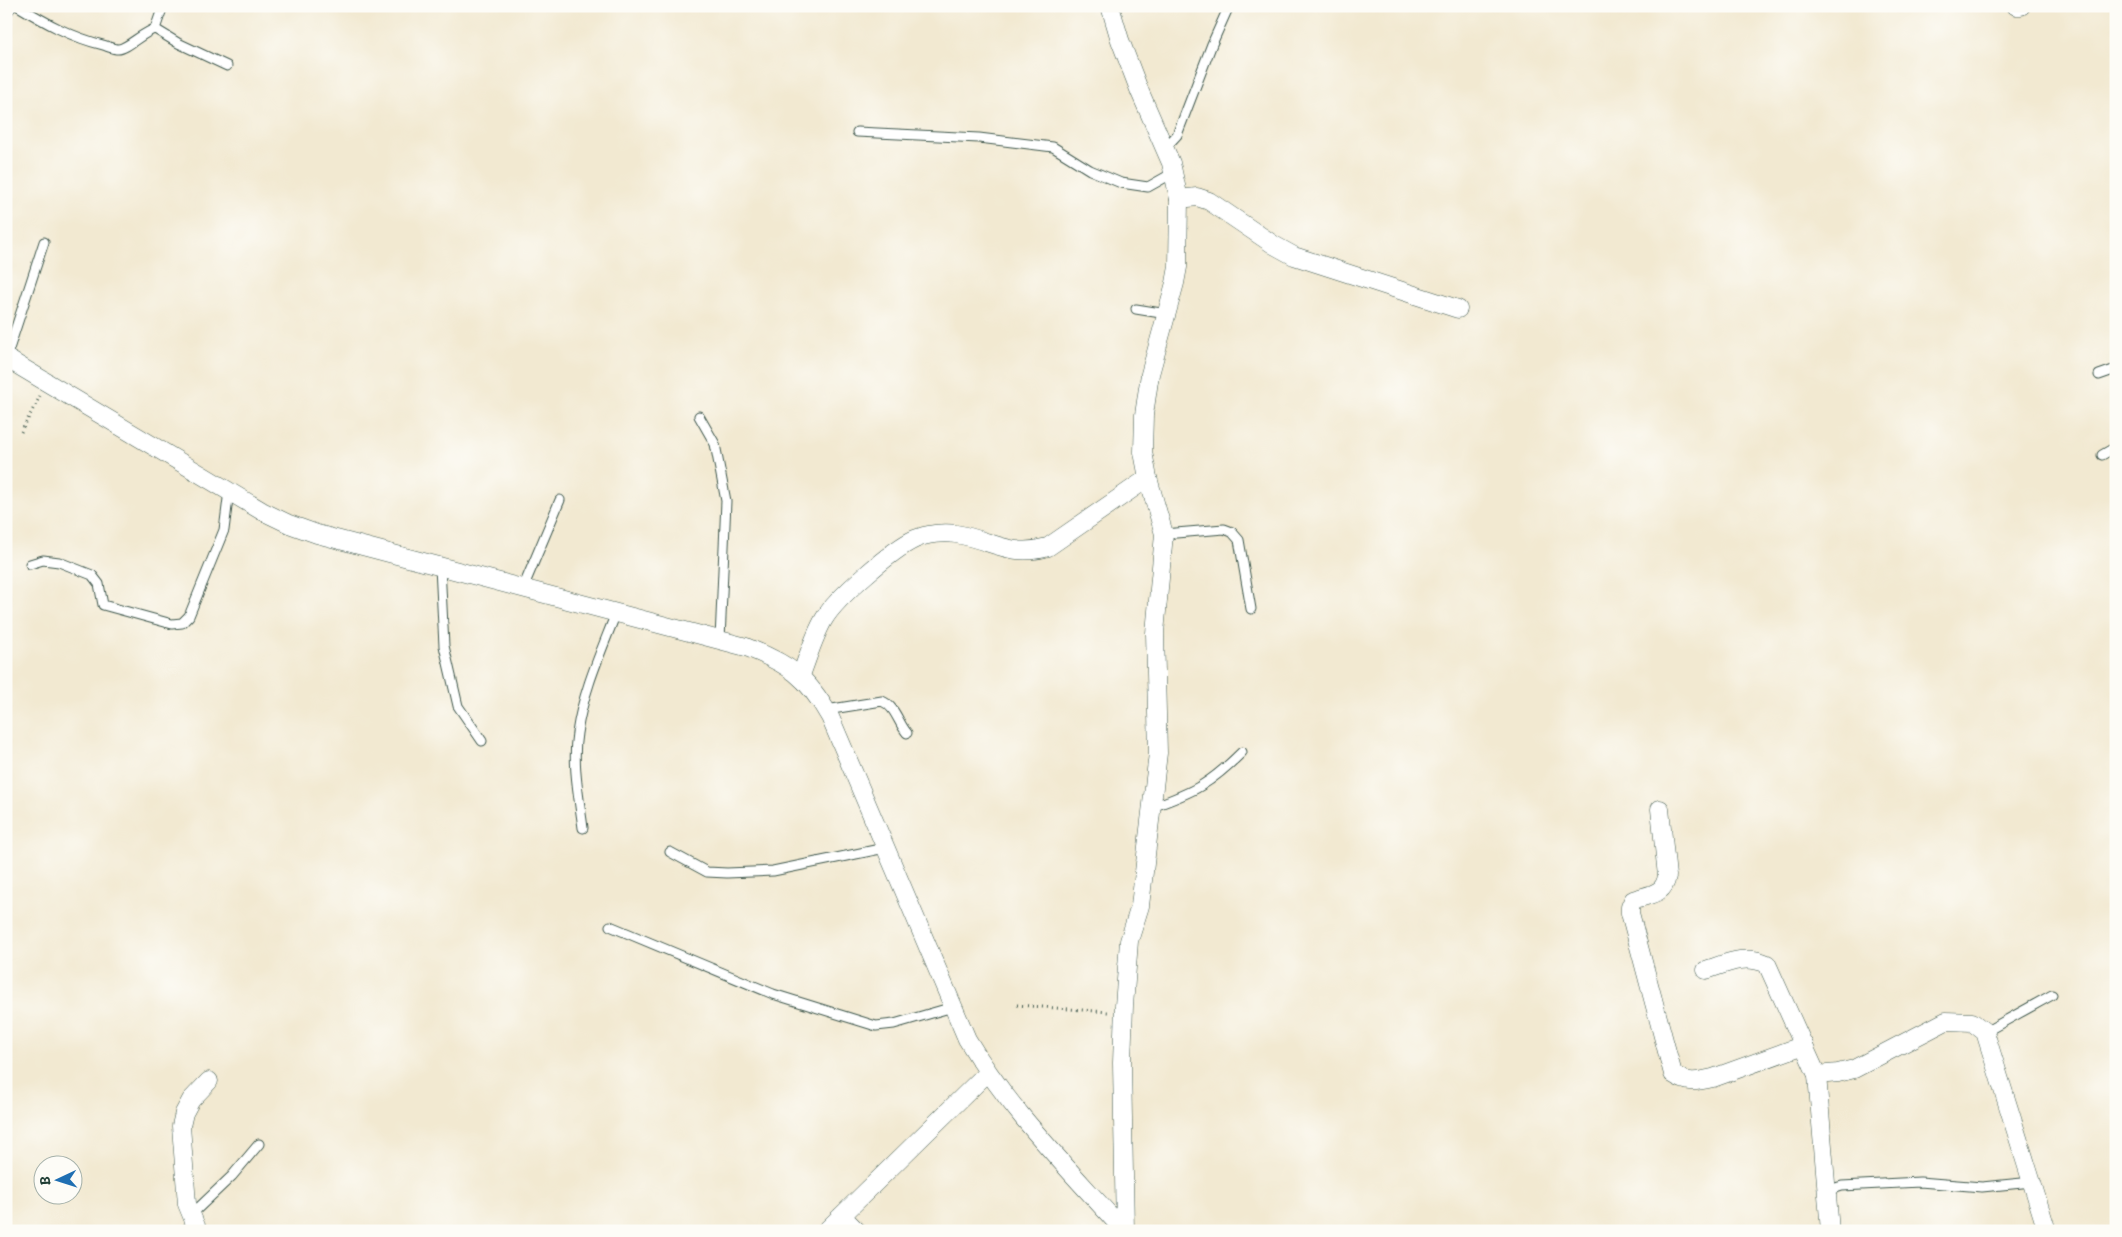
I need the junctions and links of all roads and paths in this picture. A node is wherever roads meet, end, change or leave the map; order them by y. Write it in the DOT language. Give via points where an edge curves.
graph roads {
  1 [pos="18,6"];
  2 [pos="163,6"];
  3 [pos="1110,6"];
  4 [pos="1229,6"];
  5 [pos="2016,6"];
  6 [pos="2021,6"];
  7 [pos="155,29"];
  8 [pos="227,66"];
  9 [pos="857,132"];
  10 [pos="1165,148"];
  11 [pos="1173,173"];
  12 [pos="1179,199"];
  13 [pos="44,242"];
  14 [pos="1136,309"];
  15 [pos="1458,309"];
  16 [pos="1166,314"];
  17 [pos="6,358"];
  18 [pos="2116,369"];
  19 [pos="2099,376"];
  20 [pos="47,382"];
  21 [pos="699,416"];
  22 [pos="21,432"];
  23 [pos="2116,446"];
  24 [pos="2102,455"];
  25 [pos="1148,478"];
  26 [pos="229,490"];
  27 [pos="560,500"];
  28 [pos="1164,534"];
  29 [pos="30,564"];
  30 [pos="440,567"];
  31 [pos="523,588"];
  32 [pos="1251,609"];
  33 [pos="616,613"];
  34 [pos="720,640"];
  35 [pos="801,675"];
  36 [pos="826,710"];
  37 [pos="907,733"];
  38 [pos="482,741"];
  39 [pos="1242,752"];
  40 [pos="1151,807"];
  41 [pos="1660,809"];
  42 [pos="584,828"];
  43 [pos="885,848"];
  44 [pos="670,852"];
  45 [pos="610,926"];
  46 [pos="1706,970"];
  47 [pos="2052,995"];
  48 [pos="1017,1005"];
  49 [pos="953,1007"];
  50 [pos="1123,1014"];
  51 [pos="1985,1032"];
  52 [pos="1804,1045"];
  53 [pos="987,1073"];
  54 [pos="1817,1075"];
  55 [pos="209,1081"];
  56 [pos="259,1144"];
  57 [pos="2032,1182"];
  58 [pos="1826,1191"];
  59 [pos="842,1216"];
  60 [pos="192,1225"];
  61 [pos="826,1231"];
  62 [pos="858,1231"];
  63 [pos="1124,1231"];
  64 [pos="1830,1231"];
  65 [pos="2046,1231"];
  1 -- 7 [label="lane" via="60,31 118,49"];
  2 -- 7 [label="lane"];
  3 -- 10 [label="street" via="1136,83"];
  4 -- 10 [label="lane" via="1177,135"];
  5 -- 6 [label="street"];
  7 -- 8 [label="lane"];
  9 -- 11 [label="lane" via="979,138 1053,148 1114,180 1148,187"];
  10 -- 11 [label="street"];
  11 -- 12 [label="street"];
  12 -- 15 [label="street" via="1197,197 1209,201 1294,256"];
  12 -- 16 [label="street" via="1178,267"];
  13 -- 17 [label="lane"];
  14 -- 16 [label="lane"];
  16 -- 25 [label="street" via="1145,394 1143,452"];
  17 -- 20 [label="street"];
  18 -- 19 [label="lane"];
  20 -- 22 [label="path"];
  20 -- 26 [label="street"];
  21 -- 34 [label="lane" via="715,444 726,501"];
  23 -- 24 [label="lane"];
  25 -- 28 [label="street"];
  25 -- 35 [label="street" via="1048,547 1032,552 1016,551 955,533 916,539 897,550 836,602 824,619"];
  26 -- 29 [label="lane" via="224,530 189,616 182,623 172,624 103,605 98,584 92,575 59,562 43,560"];
  26 -- 30 [label="street" via="271,515 317,534"];
  27 -- 31 [label="lane"];
  28 -- 32 [label="lane" via="1224,529 1232,532 1239,540"];
  28 -- 40 [label="street" via="1155,633 1158,753"];
  30 -- 31 [label="street"];
  30 -- 38 [label="lane" via="444,646 458,706"];
  31 -- 33 [label="street"];
  33 -- 34 [label="street"];
  33 -- 42 [label="lane" via="587,688 577,734 576,782"];
  34 -- 35 [label="street" via="777,659"];
  35 -- 36 [label="street"];
  36 -- 37 [label="lane" via="882,702 893,709"];
  36 -- 43 [label="street"];
  39 -- 40 [label="lane" via="1219,775 1197,789"];
  40 -- 50 [label="street" via="1140,906 1129,940"];
  41 -- 52 [label="street" via="1668,876 1666,887 1634,900 1630,913 1673,1074 1683,1081 1713,1078"];
  43 -- 44 [label="lane" via="773,871 727,873 707,872"];
  43 -- 49 [label="street"];
  45 -- 49 [label="lane" via="773,994 876,1026"];
  46 -- 52 [label="street" via="1746,958 1767,964"];
  47 -- 51 [label="lane"];
  48 -- 50 [label="path"];
  49 -- 53 [label="street" via="966,1039"];
  50 -- 63 [label="street"];
  51 -- 54 [label="street" via="1972,1022 1946,1021 1854,1069"];
  51 -- 57 [label="street"];
  52 -- 54 [label="street"];
  53 -- 59 [label="street"];
  53 -- 63 [label="street"];
  54 -- 58 [label="street"];
  55 -- 60 [label="street" via="191,1100 181,1126 185,1191"];
  56 -- 60 [label="lane"];
  57 -- 58 [label="lane" via="1982,1187 1920,1182 1842,1186"];
  57 -- 65 [label="street"];
  58 -- 64 [label="street"];
  59 -- 61 [label="street"];
  59 -- 62 [label="street"];
}
